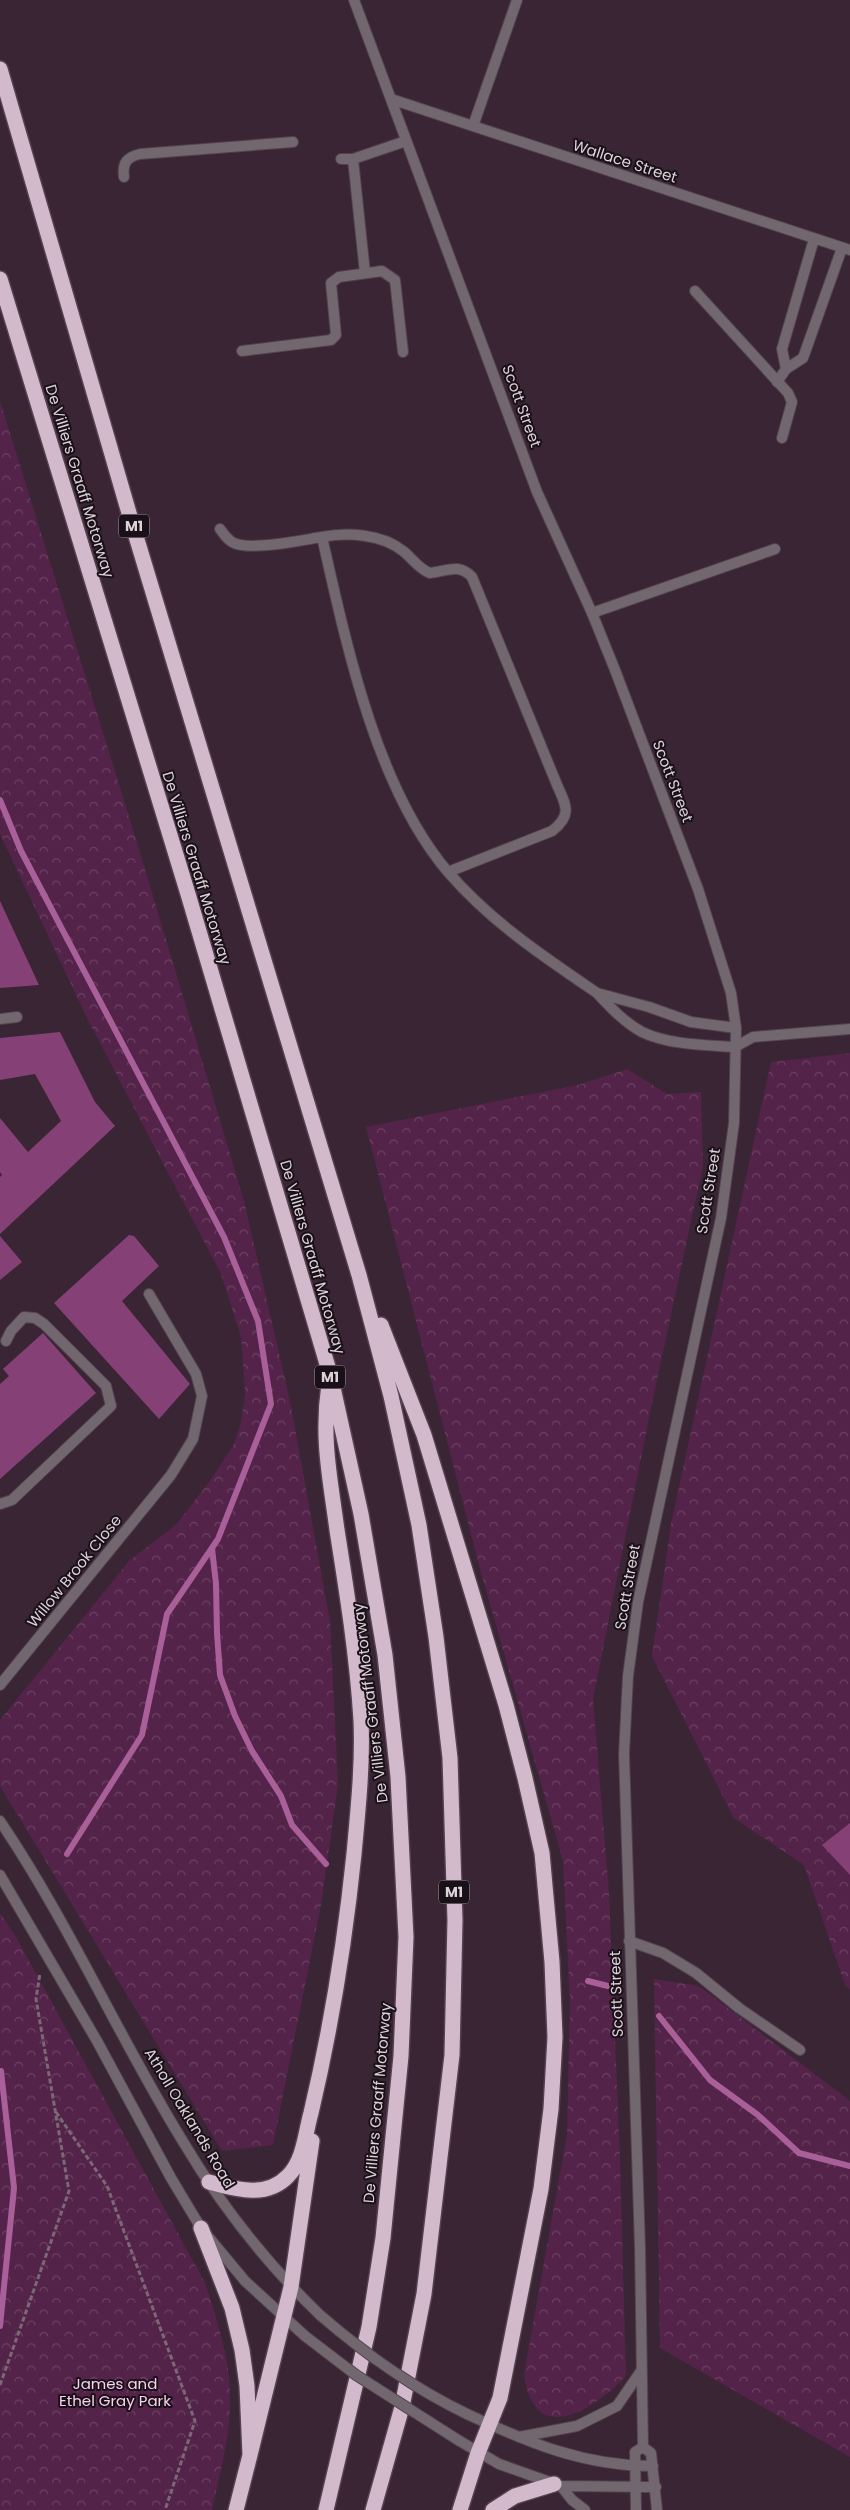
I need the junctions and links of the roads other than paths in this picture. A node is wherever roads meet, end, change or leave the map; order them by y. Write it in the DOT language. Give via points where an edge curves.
graph roads {
  1 [pos="354,0"];
  2 [pos="517,0"];
  3 [pos="0,69"];
  4 [pos="391,99"];
  5 [pos="473,126"];
  6 [pos="406,141"];
  7 [pos="293,142"];
  8 [pos="341,159"];
  9 [pos="352,159"];
  10 [pos="124,177"];
  11 [pos="814,239"];
  12 [pos="846,249"];
  13 [pos="364,274"];
  14 [pos="0,279"];
  15 [pos="694,291"];
  16 [pos="242,351"];
  17 [pos="403,352"];
  18 [pos="786,369"];
  19 [pos="777,382"];
  20 [pos="782,438"];
  21 [pos="220,529"];
  22 [pos="322,537"];
  23 [pos="775,549"];
  24 [pos="592,613"];
  25 [pos="448,872"];
  26 [pos="598,993"];
  27 [pos="18,1018"];
  28 [pos="0,1019"];
  29 [pos="736,1028"];
  30 [pos="850,1029"];
  31 [pos="753,1038"];
  32 [pos="735,1047"];
  33 [pos="360,1275"];
  34 [pos="150,1294"];
  35 [pos="6,1341"];
  36 [pos="330,1374"];
  37 [pos="0,1504"];
  38 [pos="0,1685"];
  39 [pos="0,1821"];
  40 [pos="0,1875"];
  41 [pos="629,1941"];
  42 [pos="800,2050"];
  43 [pos="320,2081"];
  44 [pos="209,2182"];
  45 [pos="201,2228"];
  46 [pos="291,2288"];
  47 [pos="284,2319"];
  48 [pos="641,2371"];
  49 [pos="490,2425"];
  50 [pos="518,2437"];
  51 [pos="643,2447"];
  52 [pos="478,2453"];
  53 [pos="250,2455"];
  54 [pos="635,2466"];
  55 [pos="653,2466"];
  56 [pos="557,2485"];
  57 [pos="656,2487"];
  58 [pos="635,2488"];
  59 [pos="236,2510"];
  60 [pos="326,2510"];
  61 [pos="373,2510"];
  62 [pos="460,2510"];
  63 [pos="493,2510"];
  64 [pos="586,2510"];
  65 [pos="636,2510"];
  66 [pos="657,2510"];
  1 -- 4 [label="street, Scott Street"];
  2 -- 5 [label="street"];
  3 -- 33 [label="highway, M1"];
  4 -- 5 [label="street, Wallace Street"];
  4 -- 6 [label="street, Scott Street"];
  5 -- 11 [label="street, Wallace Street"];
  6 -- 9 [label="street"];
  6 -- 24 [label="street, Scott Street" via="537,492"];
  7 -- 10 [label="street" via="140,154 127,159"];
  8 -- 9 [label="street"];
  9 -- 13 [label="street"];
  11 -- 12 [label="street, Wallace Street"];
  11 -- 18 [label="street" via="782,349"];
  12 -- 18 [label="street" via="802,358"];
  13 -- 16 [label="street" via="340,277 331,283 336,327 336,335 331,340"];
  13 -- 17 [label="street" via="382,271 395,280"];
  14 -- 36 [label="highway, De Villiers Graaff Motorway / M1" via="188,894"];
  15 -- 19 [label="street"];
  18 -- 19 [label="street"];
  19 -- 20 [label="street" via="792,402"];
  21 -- 22 [label="street" via="226,538 244,545"];
  22 -- 25 [label="street" via="340,616 388,770 429,847"];
  22 -- 25 [label="street" via="337,534 382,540 402,550 430,573 458,568 466,570 472,577 555,780 565,808 564,822 552,831"];
  23 -- 24 [label="street"];
  24 -- 29 [label="street, Scott Street" via="698,889 731,993"];
  25 -- 26 [label="street" via="505,928"];
  26 -- 29 [label="street" via="691,1022"];
  26 -- 32 [label="street" via="610,1007 642,1032 680,1042"];
  27 -- 28 [label="street"];
  29 -- 31 [label="street"];
  29 -- 32 [label="street, Scott Street"];
  30 -- 31 [label="street"];
  31 -- 32 [label="street"];
  32 -- 41 [label="street, Scott Street" via="734,1124 720,1218 650,1540 628,1676 624,1754"];
  33 -- 49 [label="highway" via="424,1435 506,1705 542,1853 548,1906 555,2037 551,2109 530,2250 500,2398"];
  33 -- 61 [label="highway, M1" via="392,1396 419,1525 435,1628 450,1758 455,1920 452,2055 424,2294 402,2407"];
  34 -- 38 [label="street, Willow Brook Close" via="196,1374 202,1396 193,1438 171,1475"];
  35 -- 37 [label="street" via="24,1317 35,1318 106,1386 111,1406 12,1500"];
  36 -- 43 [label="highway" via="324,1444 354,1647 361,1722 350,1888 338,1984"];
  36 -- 60 [label="highway, De Villiers Graaff Motorway / M1" via="361,1514 385,1655 398,1777 406,1937 400,2056 383,2238 369,2328"];
  39 -- 44 [label="street, Atholl Oaklands Road" via="46,1895 182,2140"];
  40 -- 45 [label="street"];
  41 -- 42 [label="street" via="663,1953 696,1973 739,2008"];
  41 -- 48 [label="street, Scott Street"];
  43 -- 44 [label="highway" via="302,2150 287,2177 269,2189 250,2191"];
  43 -- 46 [label="highway"];
  44 -- 46 [label="street, Atholl Oaklands Road"];
  45 -- 47 [label="street" via="225,2260"];
  45 -- 53 [label="highway" via="232,2308 242,2350"];
  46 -- 47 [label="highway"];
  46 -- 49 [label="street, Atholl Oaklands Road, bridge" via="390,2370 440,2401"];
  47 -- 52 [label="street, bridge" via="356,2375"];
  47 -- 53 [label="highway"];
  48 -- 50 [label="street" via="617,2406 577,2426"];
  48 -- 51 [label="street, Scott Street"];
  49 -- 50 [label="street, Atholl Oaklands Road"];
  49 -- 52 [label="highway"];
  50 -- 54 [label="street, Atholl Oaklands Road" via="591,2460"];
  51 -- 54 [label="street, Scott Street" via="635,2452"];
  51 -- 55 [label="street, Scott Street" via="651,2453"];
  52 -- 56 [label="street"];
  52 -- 62 [label="highway"];
  53 -- 59 [label="highway"];
  54 -- 55 [label="street, Atholl Oaklands Road"];
  54 -- 58 [label="street"];
  55 -- 57 [label="street"];
  56 -- 58 [label="street"];
  56 -- 63 [label="highway" via="516,2496"];
  56 -- 64 [label="street"];
  57 -- 58 [label="street"];
  57 -- 66 [label="street"];
  58 -- 65 [label="street"];
}
